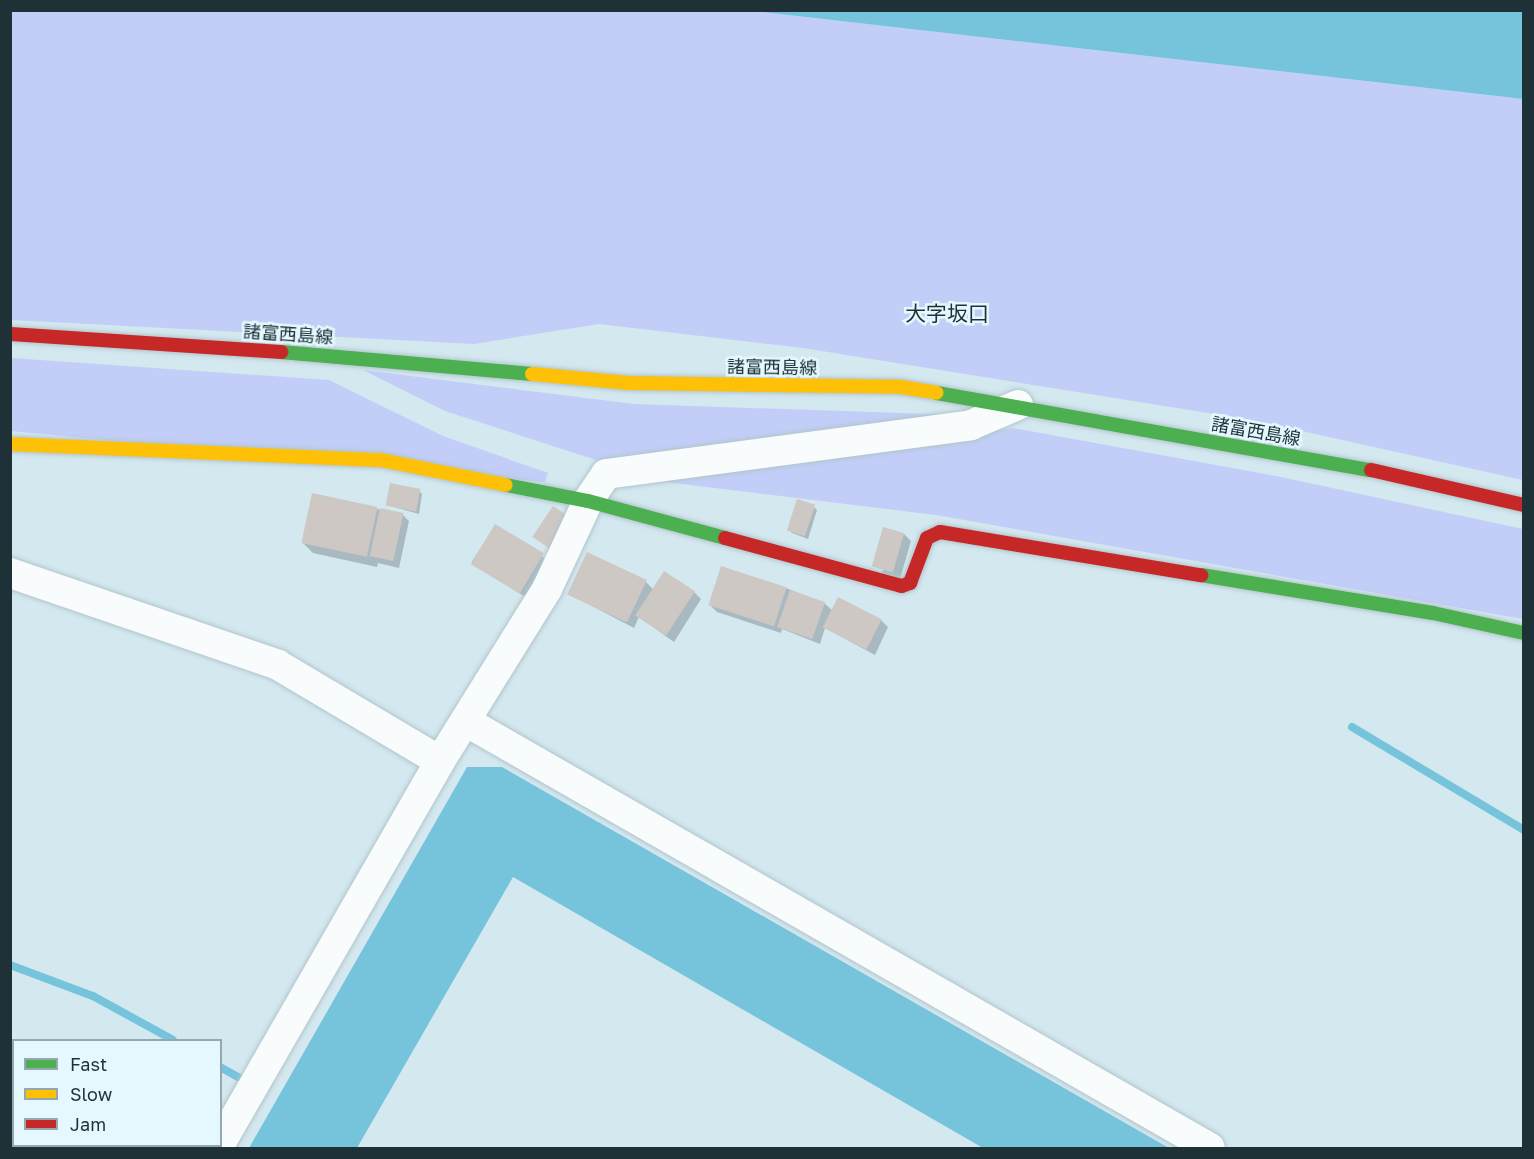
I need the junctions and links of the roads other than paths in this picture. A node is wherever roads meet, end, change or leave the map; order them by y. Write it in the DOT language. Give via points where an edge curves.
graph roads {
  1 [pos="10,334"];
  2 [pos="1018,405"];
  3 [pos="10,444"];
  4 [pos="588,501"];
  5 [pos="1524,505"];
  6 [pos="10,573"];
  7 [pos="1524,633"];
  8 [pos="467,722"];
  9 [pos="440,761"];
  10 [pos="222,1141"];
  11 [pos="1210,1149"];
  1 -- 2 [label="street, 諸富西島線" via="328,355 629,383 901,387"];
  2 -- 4 [label="street" via="971,425 606,474"];
  2 -- 5 [label="street, 諸富西島線" via="1365,469"];
  3 -- 4 [label="street" via="381,460"];
  4 -- 7 [label="street" via="902,586 910,583 927,538 940,532 1433,613"];
  4 -- 8 [label="street" via="548,589"];
  6 -- 9 [label="street" via="278,665"];
  8 -- 9 [label="street"];
  8 -- 11 [label="street"];
  9 -- 10 [label="street"];
}
